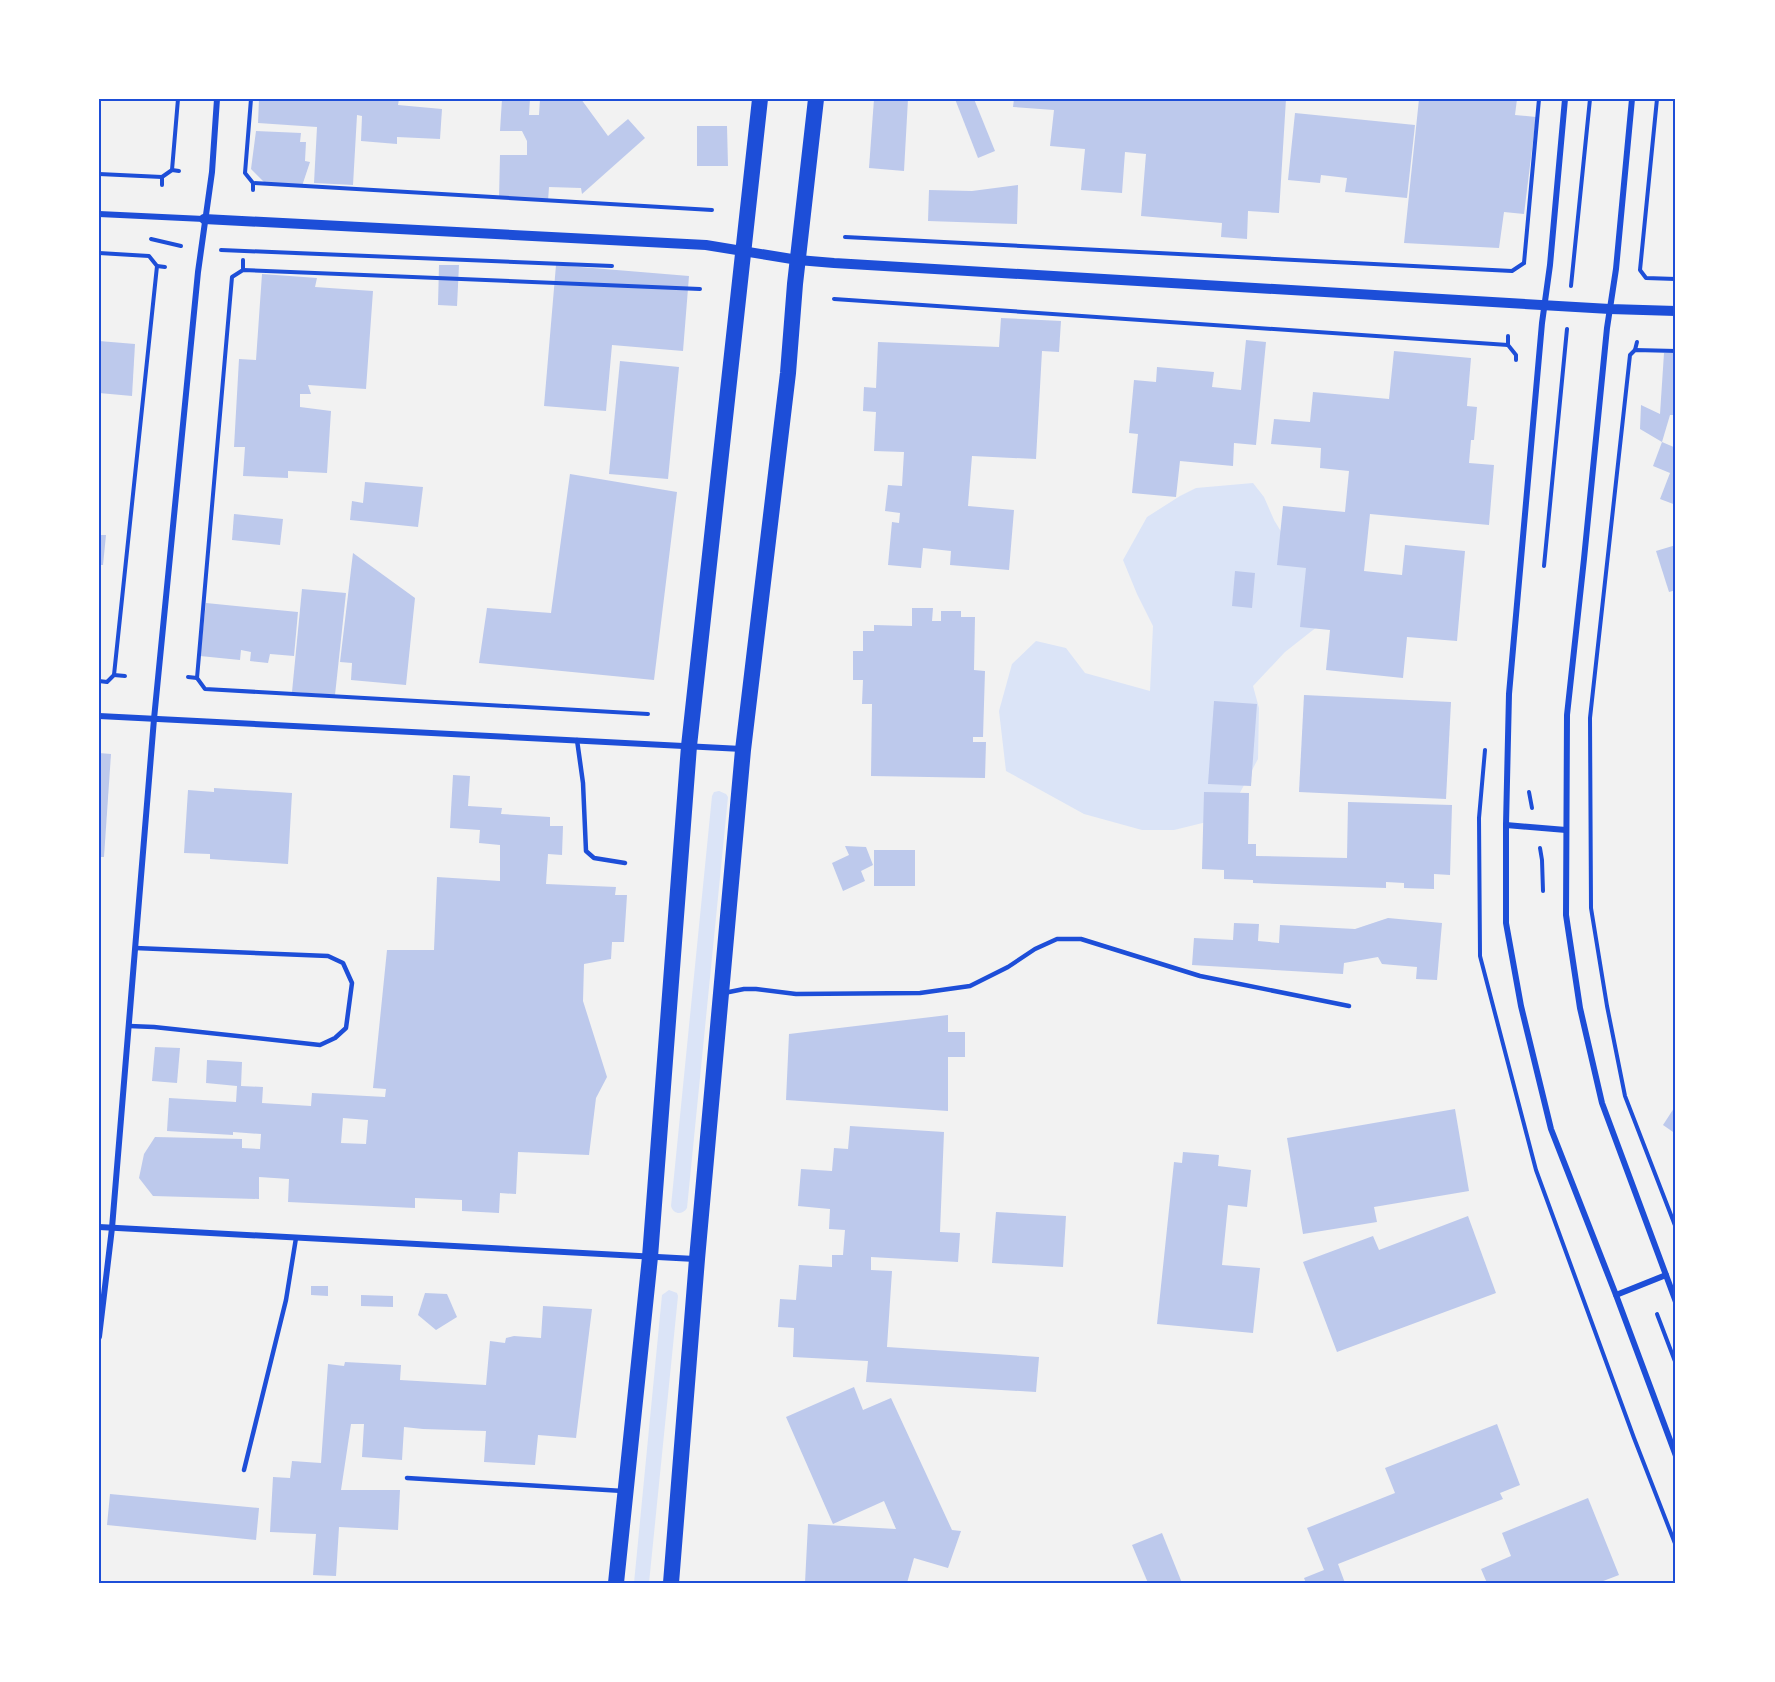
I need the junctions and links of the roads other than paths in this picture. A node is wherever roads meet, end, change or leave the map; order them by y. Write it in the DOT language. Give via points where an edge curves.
graph roads {
  1 [pos="217,99"];
  2 [pos="760,99"];
  3 [pos="816,99"];
  4 [pos="1565,99"];
  5 [pos="1632,99"];
  6 [pos="99,214"];
  7 [pos="204,219"];
  8 [pos="742,252"];
  9 [pos="798,260"];
  10 [pos="1545,305"];
  11 [pos="1610,309"];
  12 [pos="1676,311"];
  13 [pos="99,716"];
  14 [pos="154,719"];
  15 [pos="577,740"];
  16 [pos="689,746"];
  17 [pos="743,750"];
  18 [pos="1506,825"];
  19 [pos="1566,830"];
  20 [pos="625,863"];
  21 [pos="135,948"];
  22 [pos="721,994"];
  23 [pos="1349,1006"];
  24 [pos="129,1026"];
  25 [pos="99,1227"];
  26 [pos="112,1228"];
  27 [pos="296,1238"];
  28 [pos="650,1257"];
  29 [pos="697,1260"];
  30 [pos="1666,1275"];
  31 [pos="1616,1295"];
  32 [pos="1676,1302"];
  33 [pos="99,1337"];
  34 [pos="1676,1456"];
  35 [pos="244,1470"];
  36 [pos="407,1478"];
  37 [pos="625,1492"];
  38 [pos="616,1583"];
  39 [pos="671,1583"];
  1 -- 7 [label="street"];
  2 -- 8 [label="highway"];
  3 -- 9 [label="highway"];
  4 -- 10 [label="street"];
  5 -- 11 [label="street"];
  6 -- 7 [label="street"];
  7 -- 8 [label="street" via="706,245"];
  7 -- 14 [label="street"];
  8 -- 9 [label="street"];
  8 -- 16 [label="highway"];
  9 -- 10 [label="street"];
  9 -- 17 [label="highway"];
  10 -- 11 [label="street"];
  10 -- 18 [label="street" via="1509,694"];
  11 -- 12 [label="street"];
  11 -- 19 [label="street" via="1567,716"];
  13 -- 14 [label="street"];
  14 -- 15 [label="street"];
  14 -- 21 [label="street"];
  15 -- 16 [label="street"];
  15 -- 20 [label="lane" via="586,851 594,858"];
  16 -- 17 [label="street"];
  16 -- 28 [label="highway"];
  17 -- 22 [label="highway"];
  18 -- 19 [label="street"];
  18 -- 31 [label="street" via="1506,923 1521,1006 1551,1129"];
  19 -- 30 [label="street" via="1566,915 1580,1008 1602,1102"];
  21 -- 24 [label="street"];
  21 -- 24 [label="lane" via="328,956 343,963 352,983 346,1028 320,1045"];
  22 -- 23 [label="lane" via="744,988 796,994 920,993 970,986 1035,949 1069,938 1200,976"];
  22 -- 29 [label="highway"];
  24 -- 26 [label="street"];
  25 -- 26 [label="street"];
  26 -- 27 [label="street"];
  26 -- 33 [label="street"];
  27 -- 28 [label="street"];
  27 -- 35 [label="lane" via="286,1300"];
  28 -- 29 [label="street"];
  28 -- 37 [label="highway"];
  29 -- 39 [label="highway"];
  30 -- 31 [label="street"];
  30 -- 32 [label="street"];
  31 -- 34 [label="street"];
  36 -- 37 [label="lane"];
  37 -- 38 [label="highway"];
}
